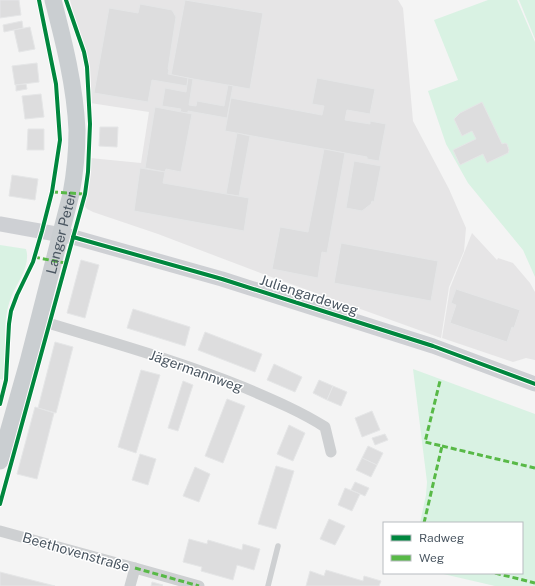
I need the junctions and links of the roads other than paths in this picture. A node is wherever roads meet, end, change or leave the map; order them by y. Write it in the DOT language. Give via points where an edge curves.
graph roads {
  1 [pos="54,0"];
  2 [pos="0,224"];
  3 [pos="60,234"];
  4 [pos="38,320"];
  5 [pos="535,384"];
  6 [pos="331,452"];
  7 [pos="0,461"];
  8 [pos="0,531"];
  9 [pos="278,546"];
  10 [pos="135,568"];
  11 [pos="130,586"];
  12 [pos="199,586"];
  13 [pos="268,586"];
  1 -- 3 [label="main road, Langer Peter" via="66,49 77,129 75,171"];
  2 -- 3 [label="street, Juliengardeweg"];
  3 -- 4 [label="main road, Langer Peter"];
  3 -- 5 [label="street, Juliengardeweg" via="222,279 432,346"];
  4 -- 6 [label="street, Jägermannweg" via="180,363 270,399 325,427"];
  4 -- 7 [label="main road, Langer Peter"];
  8 -- 10 [label="street, Beethovenstraße"];
  9 -- 13 [label="lane"];
  10 -- 11 [label="street, Beethovenstraße"];
  10 -- 12 [label="street"];
}
